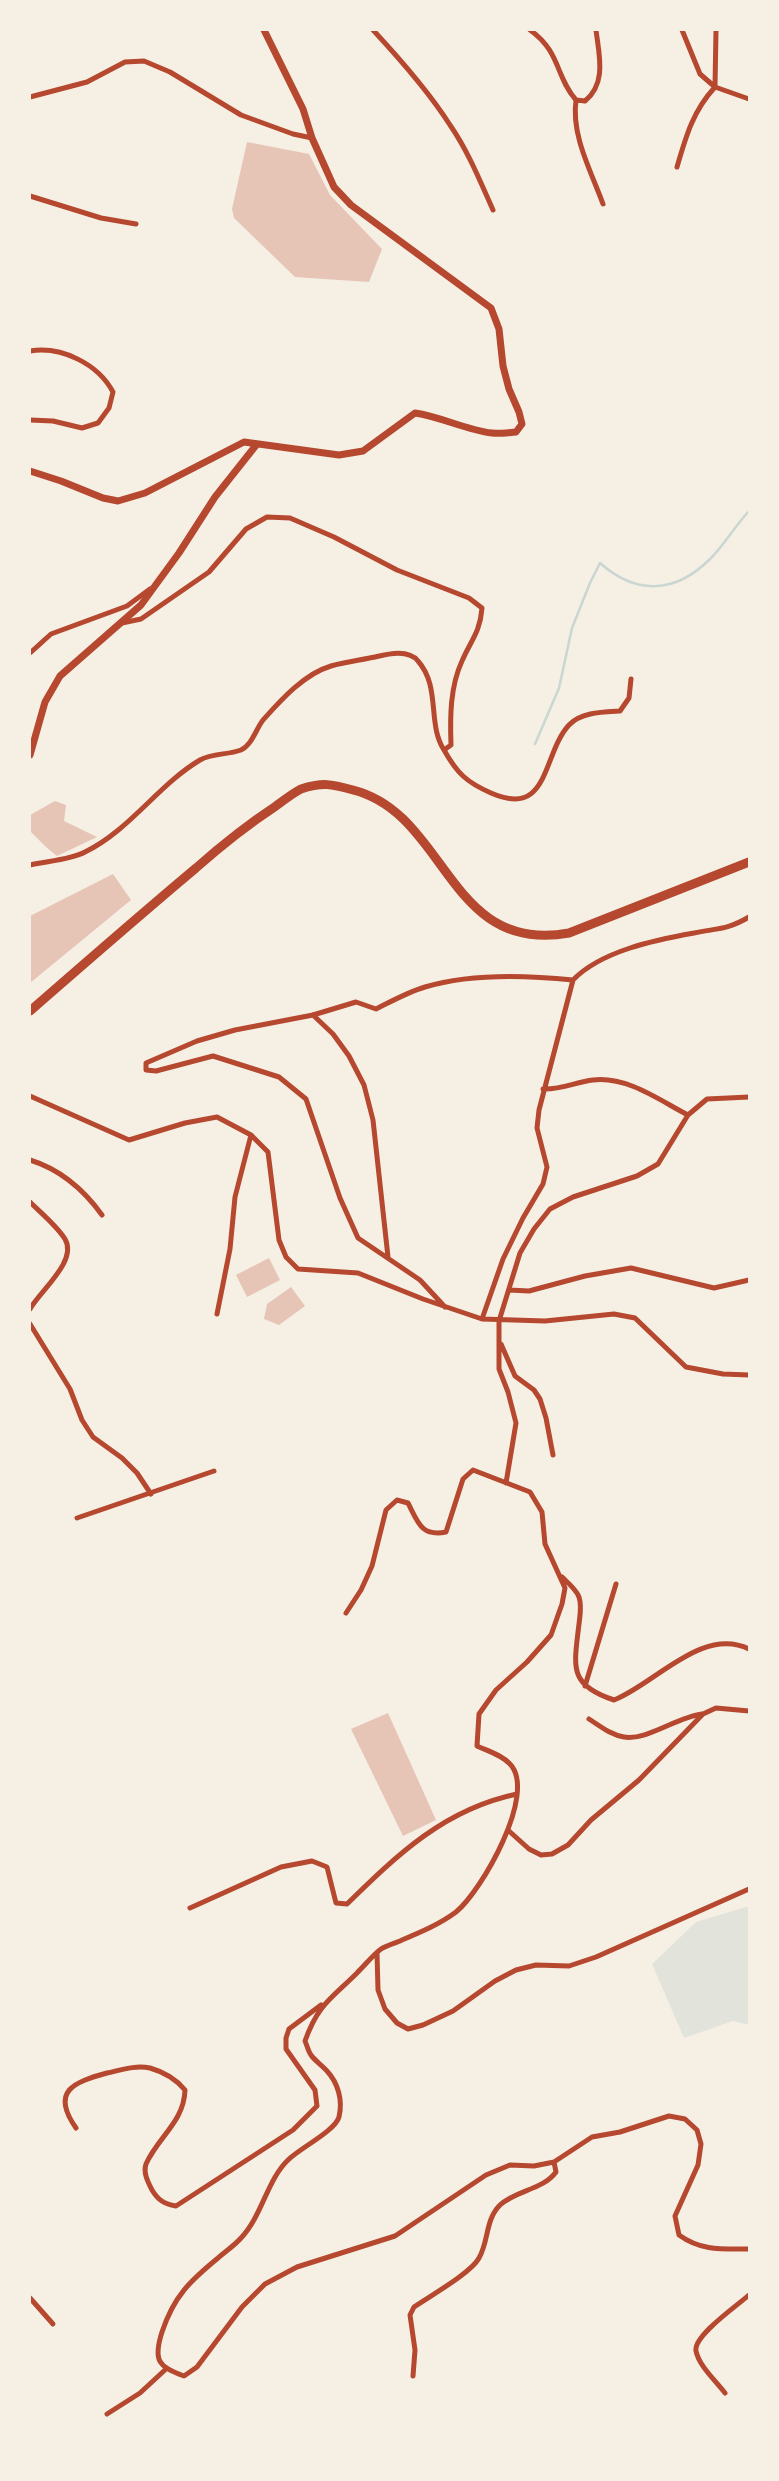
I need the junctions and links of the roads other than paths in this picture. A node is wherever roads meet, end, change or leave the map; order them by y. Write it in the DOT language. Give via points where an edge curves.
graph roads {
  1 [pos="264,30"];
  2 [pos="373,30"];
  3 [pos="530,30"];
  4 [pos="596,30"];
  5 [pos="682,30"];
  6 [pos="716,30"];
  7 [pos="715,87"];
  8 [pos="30,97"];
  9 [pos="749,99"];
  10 [pos="576,100"];
  11 [pos="312,138"];
  12 [pos="677,167"];
  13 [pos="30,196"];
  14 [pos="603,204"];
  15 [pos="493,210"];
  16 [pos="136,224"];
  17 [pos="30,351"];
  18 [pos="30,420"];
  19 [pos="256,444"];
  20 [pos="30,471"];
  21 [pos="159,582"];
  22 [pos="119,623"];
  23 [pos="30,653"];
  24 [pos="631,679"];
  25 [pos="444,750"];
  26 [pos="30,755"];
  27 [pos="749,862"];
  28 [pos="30,865"];
  29 [pos="749,917"];
  30 [pos="573,980"];
  31 [pos="30,1011"];
  32 [pos="313,1015"];
  33 [pos="543,1089"];
  34 [pos="30,1096"];
  35 [pos="749,1097"];
  36 [pos="688,1115"];
  37 [pos="251,1135"];
  38 [pos="30,1160"];
  39 [pos="30,1202"];
  40 [pos="102,1215"];
  41 [pos="388,1257"];
  42 [pos="749,1280"];
  43 [pos="509,1290"];
  44 [pos="445,1307"];
  45 [pos="30,1309"];
  46 [pos="217,1314"];
  47 [pos="482,1319"];
  48 [pos="499,1321"];
  49 [pos="30,1324"];
  50 [pos="500,1342"];
  51 [pos="749,1375"];
  52 [pos="553,1455"];
  53 [pos="214,1471"];
  54 [pos="506,1483"];
  55 [pos="151,1494"];
  56 [pos="77,1518"];
  57 [pos="559,1575"];
  58 [pos="616,1584"];
  59 [pos="346,1613"];
  60 [pos="749,1649"];
  61 [pos="585,1686"];
  62 [pos="749,1711"];
  63 [pos="702,1714"];
  64 [pos="589,1719"];
  65 [pos="517,1794"];
  66 [pos="509,1830"];
  67 [pos="749,1889"];
  68 [pos="190,1908"];
  69 [pos="377,1953"];
  70 [pos="324,2003"];
  71 [pos="76,2128"];
  72 [pos="554,2162"];
  73 [pos="749,2249"];
  74 [pos="749,2295"];
  75 [pos="30,2298"];
  76 [pos="53,2324"];
  77 [pos="166,2370"];
  78 [pos="413,2376"];
  79 [pos="725,2393"];
  80 [pos="107,2414"];
  1 -- 11 [label="street" via="303,109"];
  2 -- 15 [label="street" via="401,60 450,124"];
  3 -- 10 [label="street" via="552,50"];
  4 -- 10 [label="street" via="601,72 594,94 585,101"];
  5 -- 7 [label="street" via="700,74"];
  6 -- 7 [label="street"];
  7 -- 9 [label="street"];
  7 -- 12 [label="street" via="702,101 688,126"];
  8 -- 11 [label="street" via="87,82 125,62 144,61 170,72 241,114"];
  10 -- 14 [label="street" via="574,115 579,139"];
  11 -- 19 [label="street" via="334,187 351,205 491,308 499,329 509,389 522,424 516,432 492,433 435,416 415,414 363,451 340,455"];
  13 -- 16 [label="street" via="101,218"];
  17 -- 18 [label="street" via="60,352 82,361 106,378 113,392 109,408 98,423 82,428 53,421"];
  19 -- 20 [label="street" via="244,442 233,446 145,493 118,501"];
  19 -- 21 [label="street" via="215,497"];
  21 -- 22 [label="street" via="141,605"];
  21 -- 23 [label="street" via="127,606 51,634"];
  22 -- 25 [label="street" via="141,619 209,572 246,529 267,517 290,518 397,570 469,598 482,608 478,634 461,662 452,696 451,745"];
  22 -- 26 [label="street" via="60,676 45,702"];
  24 -- 25 [label="street" via="630,698 620,711 592,713 570,723 538,789 518,800 503,798 474,785 455,770"];
  25 -- 28 [label="street" via="438,740 431,682 418,660 392,653 331,666 317,672 281,701 241,750 203,758 85,853"];
  27 -- 31 [label="main road" via="568,934 548,937 494,923 468,901 405,818 383,801 327,783 300,790 240,830"];
  29 -- 30 [label="street" via="732,927 656,940 602,959"];
  30 -- 32 [label="street" via="515,977 454,980 424,987 376,1009 356,1002"];
  30 -- 33 [label="street"];
  32 -- 41 [label="street" via="333,1034 364,1085 373,1120"];
  32 -- 41 [label="street" via="197,1041 146,1063 146,1070 156,1071 213,1056 280,1077 306,1099 340,1198 358,1238"];
  33 -- 36 [label="street" via="594,1080 619,1081"];
  33 -- 47 [label="street" via="537,1128 548,1167 543,1184 503,1259"];
  34 -- 37 [label="street" via="130,1140 185,1123 217,1118"];
  35 -- 36 [label="street" via="707,1100"];
  36 -- 43 [label="street" via="658,1164 637,1176 573,1197 550,1209 520,1253"];
  37 -- 44 [label="street" via="268,1152 279,1240 286,1257 298,1269 358,1273"];
  37 -- 46 [label="street" via="235,1197 230,1249"];
  38 -- 40 [label="street" via="44,1164 88,1196"];
  39 -- 45 [label="street" via="66,1240 67,1255 62,1268"];
  41 -- 44 [label="street" via="420,1280"];
  42 -- 43 [label="street" via="714,1288 631,1268 529,1291"];
  43 -- 48 [label="street"];
  44 -- 47 [label="street"];
  47 -- 48 [label="street"];
  48 -- 50 [label="street"];
  48 -- 51 [label="street" via="545,1321 614,1314 635,1318 686,1367"];
  49 -- 55 [label="street" via="70,1390 93,1437 122,1458"];
  50 -- 52 [label="street" via="515,1376 534,1390 540,1399"];
  50 -- 54 [label="street" via="499,1369 516,1423"];
  53 -- 55 [label="street"];
  54 -- 57 [label="street" via="530,1492 542,1512 545,1544"];
  54 -- 59 [label="street" via="472,1470 463,1479 446,1532 434,1534 425,1531 408,1503 397,1500 386,1510 372,1566 362,1590"];
  55 -- 56 [label="street"];
  57 -- 61 [label="street" via="579,1596 581,1608 575,1658 578,1677"];
  57 -- 65 [label="street" via="565,1588 551,1635 496,1690 479,1714 477,1746 511,1765 517,1780"];
  58 -- 61 [label="street"];
  60 -- 61 [label="street" via="732,1644 714,1645 686,1655 631,1694 614,1700 595,1694"];
  62 -- 63 [label="street" via="716,1708"];
  63 -- 64 [label="street" via="687,1716 649,1734 625,1737"];
  63 -- 66 [label="street" via="639,1780 591,1820 568,1845 552,1854 541,1855"];
  65 -- 66 [label="street"];
  65 -- 68 [label="street" via="472,1808 423,1836 396,1856 347,1904 336,1904 327,1867 312,1861 281,1866"];
  66 -- 69 [label="street" via="480,1884 457,1911"];
  67 -- 69 [label="street" via="596,1957 569,1966 536,1965 516,1970 453,2011 408,2029 397,2023 385,2009 378,1990"];
  69 -- 70 [label="street"];
  70 -- 71 [label="street" via="289,2029 286,2038 286,2049 315,2090 317,2106 294,2130 176,2206 156,2197 146,2178 146,2166 185,2104 185,2090 175,2078 150,2068 130,2067 79,2080 69,2089 64,2101 66,2114"];
  70 -- 77 [label="street" via="305,2041 310,2055 328,2071 341,2096 339,2118 325,2134 303,2146 285,2162 259,2215 241,2239 180,2293 157,2346 159,2362"];
  72 -- 73 [label="street" via="592,2137 620,2132 669,2116 685,2119 697,2130 701,2144 698,2165 675,2216 678,2235 694,2245"];
  72 -- 77 [label="street" via="534,2166 510,2165 486,2175 395,2236 297,2267 265,2284 242,2307 197,2367 184,2376"];
  72 -- 78 [label="street" via="556,2172 552,2179 514,2195 500,2206 490,2220 479,2259 414,2307 410,2315 415,2350"];
  74 -- 79 [label="street" via="704,2333 697,2344 696,2351 703,2364"];
  75 -- 76 [label="street"];
  77 -- 80 [label="street"];
}
